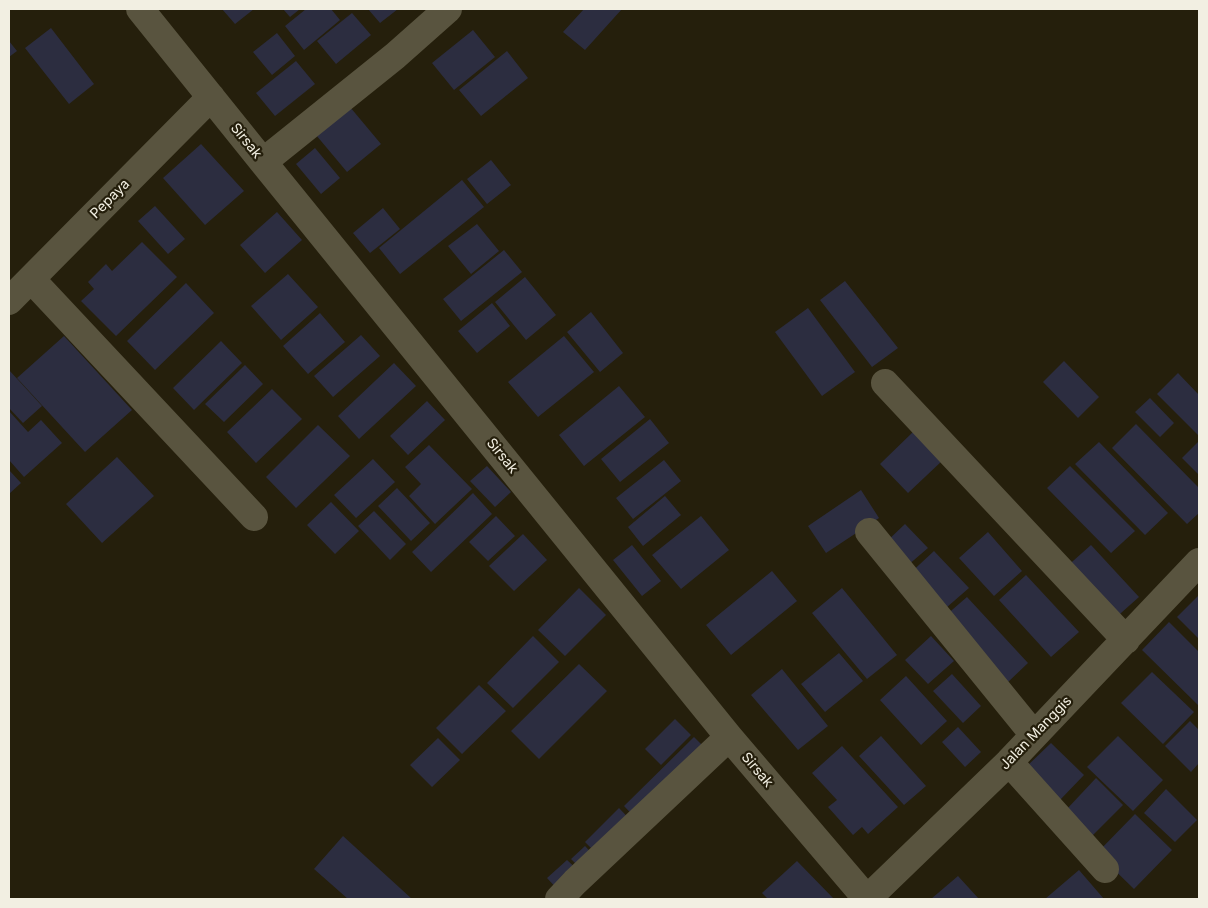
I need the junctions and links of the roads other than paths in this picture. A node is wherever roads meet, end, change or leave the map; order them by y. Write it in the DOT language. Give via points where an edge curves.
graph roads {
  1 [pos="140,9"];
  2 [pos="448,9"];
  3 [pos="211,97"];
  4 [pos="263,162"];
  5 [pos="31,279"];
  6 [pos="9,301"];
  7 [pos="885,383"];
  8 [pos="254,517"];
  9 [pos="869,532"];
  10 [pos="1199,562"];
  11 [pos="1126,640"];
  12 [pos="1034,735"];
  13 [pos="729,737"];
  14 [pos="1009,762"];
  15 [pos="1105,869"];
  16 [pos="559,899"];
  17 [pos="867,899"];
  1 -- 3 [label="street, Sirsak"];
  2 -- 4 [label="street"];
  3 -- 4 [label="street, Sirsak"];
  3 -- 5 [label="street, Pepaya"];
  4 -- 13 [label="street, Sirsak"];
  5 -- 6 [label="street, Pepaya"];
  5 -- 8 [label="street"];
  7 -- 11 [label="street"];
  9 -- 12 [label="street"];
  10 -- 11 [label="street, Jalan Manggis"];
  11 -- 12 [label="street, Jalan Manggis"];
  12 -- 14 [label="street, Jalan Manggis"];
  13 -- 16 [label="street"];
  13 -- 17 [label="street, Sirsak"];
  14 -- 15 [label="street"];
  14 -- 17 [label="street, Jalan Manggis"];
}
